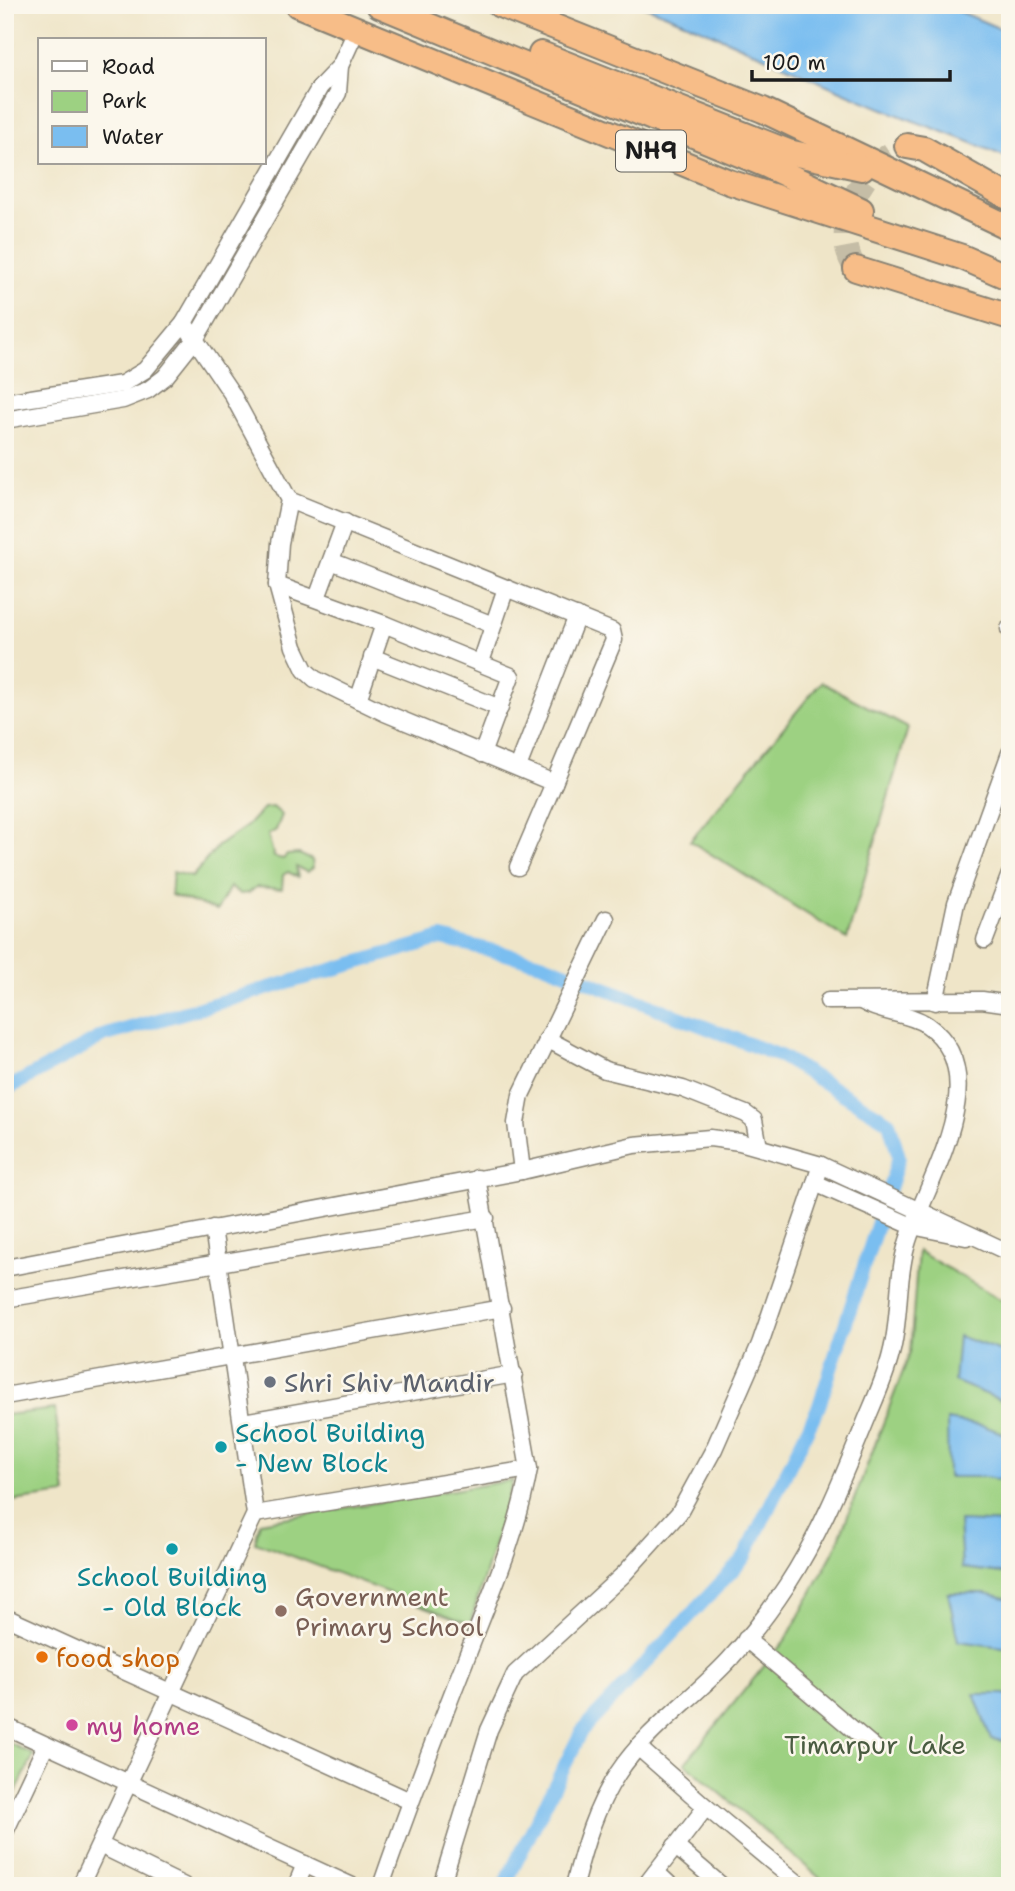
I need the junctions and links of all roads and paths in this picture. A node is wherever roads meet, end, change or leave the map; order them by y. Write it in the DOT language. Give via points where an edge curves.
graph roads {
  1 [pos="298,5"];
  2 [pos="379,5"];
  3 [pos="417,5"];
  4 [pos="500,5"];
  5 [pos="356,31"];
  6 [pos="340,66"];
  7 [pos="735,142"];
  8 [pos="907,146"];
  9 [pos="903,176"];
  10 [pos="1010,198"];
  11 [pos="1010,228"];
  12 [pos="962,257"];
  13 [pos="856,269"];
  14 [pos="1010,278"];
  15 [pos="1010,317"];
  16 [pos="184,323"];
  17 [pos="196,338"];
  18 [pos="5,402"];
  19 [pos="5,420"];
  20 [pos="289,500"];
  21 [pos="345,522"];
  22 [pos="331,561"];
  23 [pos="277,585"];
  24 [pos="506,588"];
  25 [pos="317,598"];
  26 [pos="577,616"];
  27 [pos="384,624"];
  28 [pos="493,625"];
  29 [pos="372,657"];
  30 [pos="481,662"];
  31 [pos="358,700"];
  32 [pos="500,708"];
  33 [pos="1010,753"];
  34 [pos="482,754"];
  35 [pos="518,767"];
  36 [pos="554,783"];
  37 [pos="518,867"];
  38 [pos="1010,874"];
  39 [pos="606,919"];
  40 [pos="985,940"];
  41 [pos="828,1001"];
  42 [pos="863,1002"];
  43 [pos="935,1002"];
  44 [pos="1010,1004"];
  45 [pos="549,1036"];
  46 [pos="759,1147"];
  47 [pos="821,1165"];
  48 [pos="522,1171"];
  49 [pos="477,1178"];
  50 [pos="815,1183"];
  51 [pos="920,1209"];
  52 [pos="486,1218"];
  53 [pos="907,1224"];
  54 [pos="213,1228"];
  55 [pos="979,1238"];
  56 [pos="1010,1253"];
  57 [pos="218,1261"];
  58 [pos="5,1268"];
  59 [pos="5,1299"];
  60 [pos="502,1308"];
  61 [pos="234,1357"];
  62 [pos="514,1374"];
  63 [pos="5,1396"];
  64 [pos="243,1422"];
  65 [pos="529,1469"];
  66 [pos="255,1514"];
  67 [pos="5,1618"];
  68 [pos="746,1639"];
  69 [pos="171,1692"];
  70 [pos="5,1726"];
  71 [pos="46,1745"];
  72 [pos="638,1747"];
  73 [pos="875,1748"];
  74 [pos="129,1783"];
  75 [pos="410,1801"];
  76 [pos="706,1807"];
  77 [pos="5,1832"];
  78 [pos="100,1845"];
  79 [pos="675,1846"];
  80 [pos="305,1864"];
  81 [pos="656,1872"];
  82 [pos="80,1886"];
  83 [pos="184,1886"];
  84 [pos="296,1886"];
  85 [pos="352,1886"];
  86 [pos="381,1886"];
  87 [pos="441,1886"];
  88 [pos="574,1886"];
  89 [pos="645,1886"];
  90 [pos="671,1886"];
  91 [pos="722,1886"];
  92 [pos="801,1886"];
  1 -- 5 [label="highway, NH9"];
  2 -- 7 [label="highway"];
  3 -- 7 [label="highway"];
  4 -- 9 [label="highway" via="763,110"];
  5 -- 6 [label="street"];
  5 -- 12 [label="highway, NH9" via="729,182"];
  6 -- 16 [label="street" via="320,87"];
  6 -- 17 [label="street" via="338,93"];
  7 -- 9 [label="highway"];
  7 -- 12 [label="highway"];
  8 -- 10 [label="highway" via="924,149"];
  9 -- 11 [label="highway"];
  12 -- 14 [label="highway, NH9"];
  13 -- 15 [label="highway"];
  16 -- 17 [label="street"];
  16 -- 18 [label="street" via="145,370 122,384"];
  17 -- 19 [label="street" via="165,377 148,390 123,400"];
  17 -- 20 [label="street"];
  20 -- 21 [label="street"];
  20 -- 23 [label="street"];
  21 -- 22 [label="street"];
  21 -- 24 [label="street"];
  22 -- 25 [label="street"];
  22 -- 28 [label="street"];
  23 -- 25 [label="street"];
  23 -- 31 [label="street" via="305,670"];
  24 -- 26 [label="street"];
  24 -- 28 [label="street"];
  25 -- 27 [label="street"];
  26 -- 35 [label="street"];
  26 -- 36 [label="street" via="612,631 614,640"];
  27 -- 29 [label="street"];
  27 -- 30 [label="street"];
  28 -- 30 [label="street"];
  29 -- 31 [label="street"];
  29 -- 32 [label="street"];
  30 -- 32 [label="street" via="511,676"];
  31 -- 34 [label="street"];
  32 -- 34 [label="street"];
  33 -- 43 [label="street" via="956,903"];
  34 -- 35 [label="street"];
  35 -- 36 [label="street"];
  36 -- 37 [label="street"];
  38 -- 40 [label="street"];
  39 -- 45 [label="street"];
  41 -- 42 [label="street"];
  42 -- 43 [label="street"];
  42 -- 51 [label="street" via="926,1024 950,1049 956,1068 948,1141"];
  43 -- 44 [label="street"];
  45 -- 46 [label="street" via="605,1069 683,1089 746,1114 754,1120"];
  45 -- 48 [label="street" via="517,1108"];
  46 -- 47 [label="street"];
  46 -- 48 [label="street" via="709,1138 683,1139 634,1145"];
  47 -- 50 [label="street"];
  47 -- 51 [label="street"];
  48 -- 49 [label="street"];
  49 -- 52 [label="street"];
  49 -- 54 [label="street"];
  50 -- 53 [label="street"];
  50 -- 87 [label="street" via="760,1344 714,1449 679,1513 623,1575 516,1674 489,1730"];
  51 -- 53 [label="street"];
  51 -- 55 [label="street"];
  52 -- 57 [label="street"];
  52 -- 60 [label="street"];
  53 -- 55 [label="street" via="955,1237"];
  53 -- 68 [label="street" via="892,1352 885,1373 806,1555"];
  54 -- 57 [label="street"];
  54 -- 58 [label="street"];
  55 -- 56 [label="street"];
  57 -- 59 [label="street"];
  57 -- 61 [label="street"];
  60 -- 61 [label="street"];
  60 -- 62 [label="street"];
  61 -- 63 [label="street"];
  61 -- 64 [label="street"];
  62 -- 64 [label="street"];
  62 -- 65 [label="street"];
  64 -- 66 [label="street"];
  65 -- 66 [label="street"];
  65 -- 75 [label="street" via="486,1608"];
  66 -- 69 [label="street"];
  67 -- 69 [label="street"];
  68 -- 72 [label="street"];
  68 -- 73 [label="street"];
  69 -- 74 [label="street"];
  69 -- 75 [label="street"];
  70 -- 71 [label="street" via="21,1741"];
  71 -- 74 [label="street"];
  71 -- 77 [label="street"];
  72 -- 76 [label="street"];
  72 -- 88 [label="street" via="600,1803"];
  74 -- 78 [label="street"];
  74 -- 80 [label="street"];
  75 -- 86 [label="street"];
  76 -- 79 [label="street"];
  76 -- 92 [label="street"];
  78 -- 82 [label="street"];
  78 -- 83 [label="street"];
  79 -- 81 [label="street"];
  79 -- 91 [label="street"];
  80 -- 84 [label="street"];
  80 -- 85 [label="street"];
  81 -- 89 [label="street"];
  81 -- 90 [label="street"];
}
